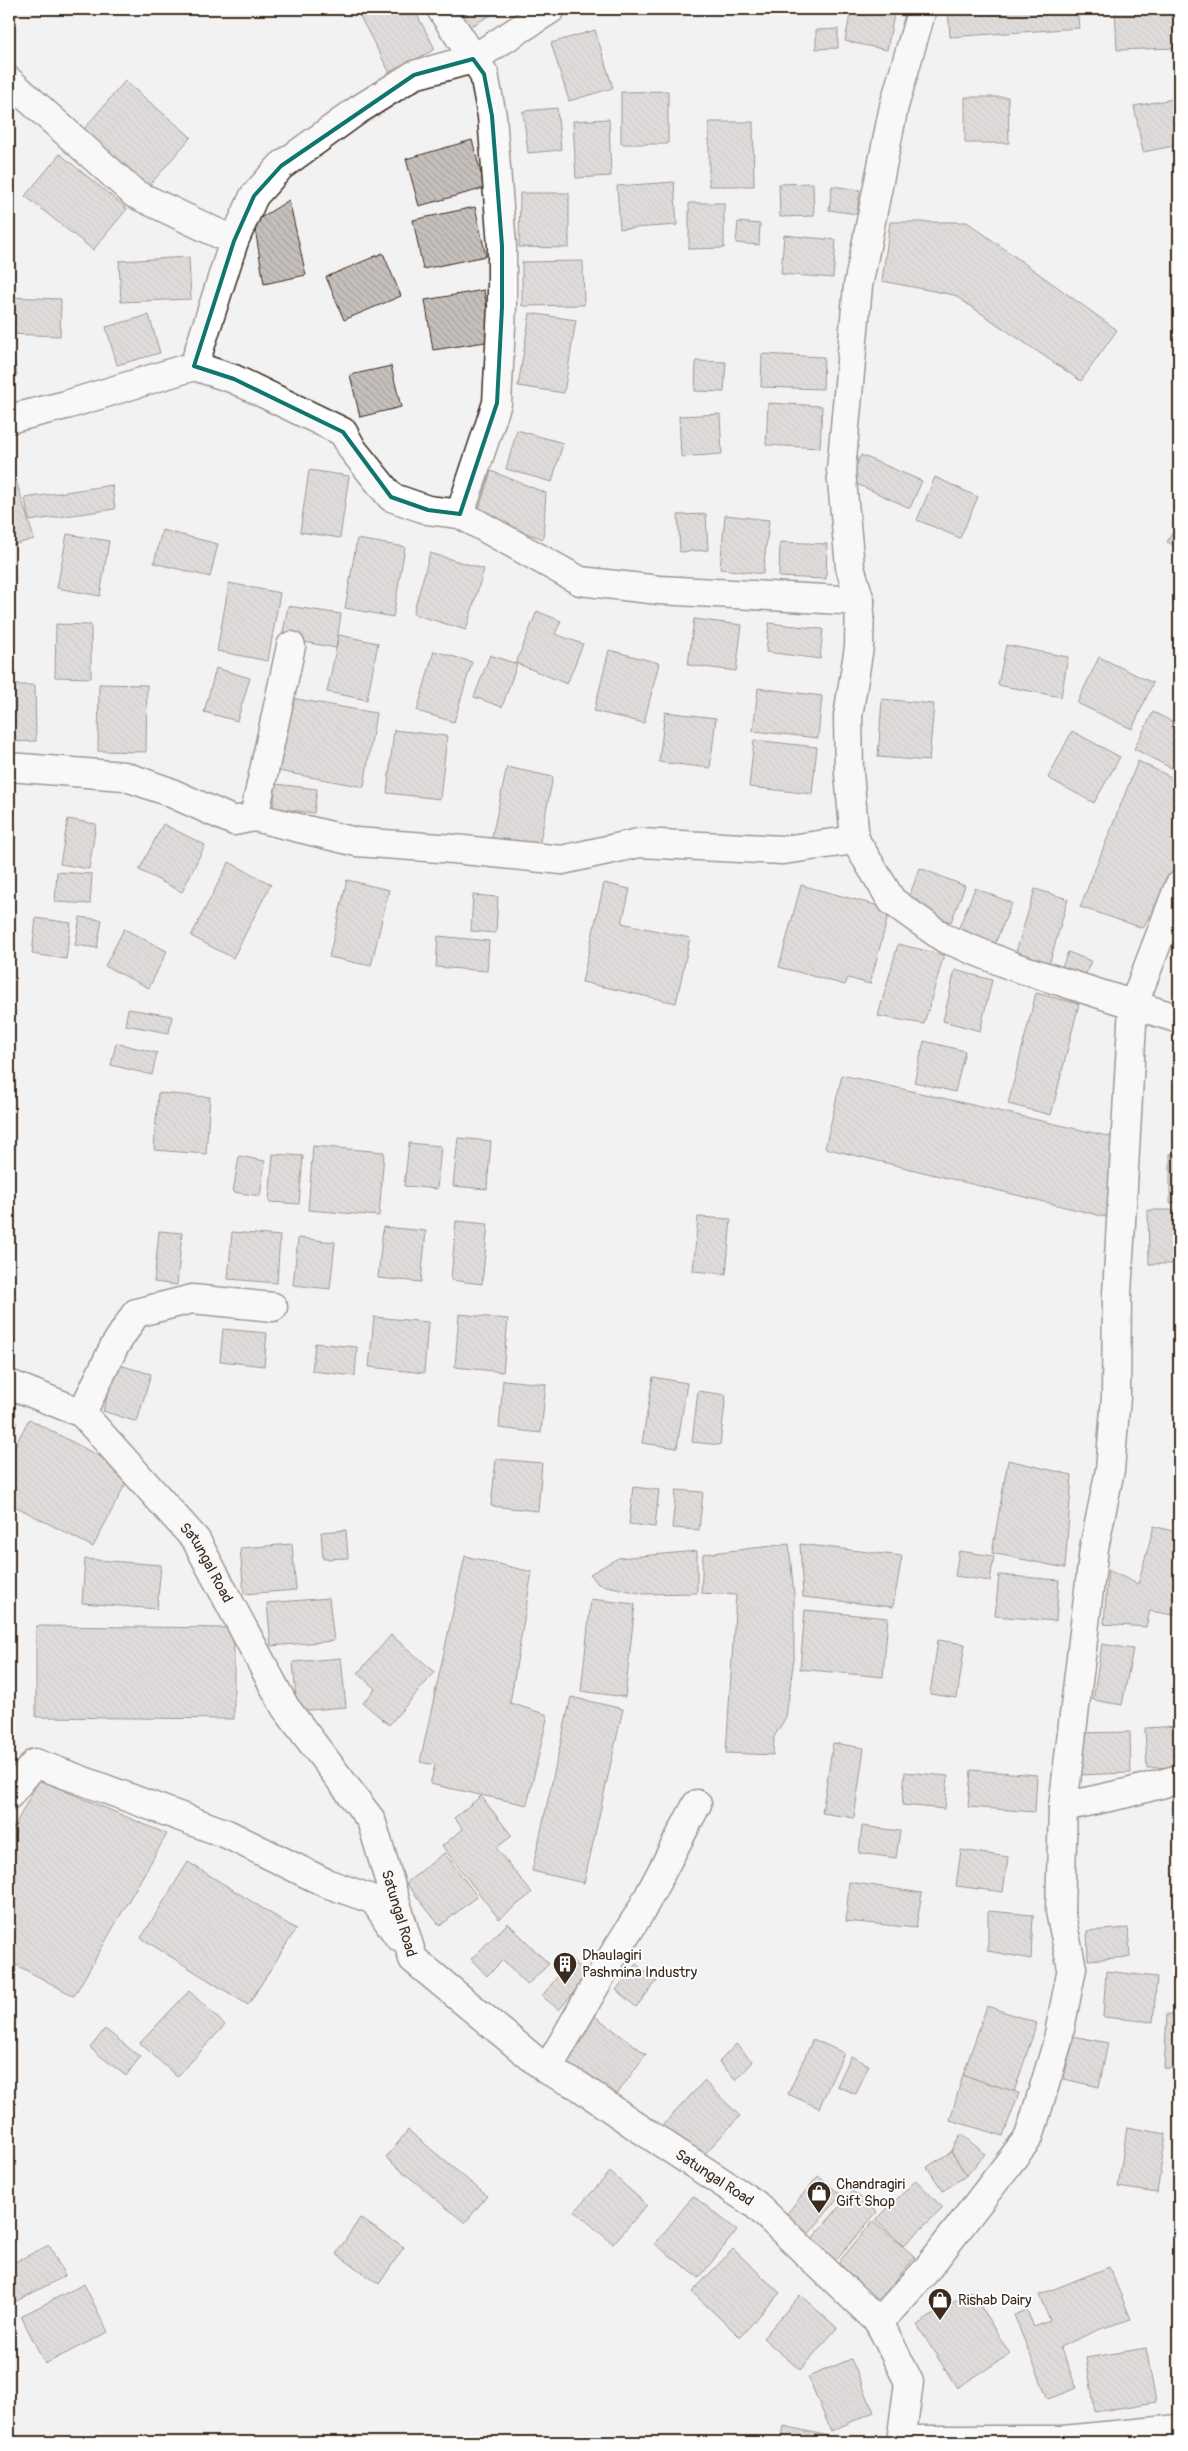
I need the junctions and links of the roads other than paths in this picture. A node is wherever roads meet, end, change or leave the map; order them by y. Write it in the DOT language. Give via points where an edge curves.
graph roads {
  1 [pos="441,9"];
  2 [pos="551,9"];
  3 [pos="922,9"];
  4 [pos="473,59"];
  5 [pos="9,81"];
  6 [pos="234,241"];
  7 [pos="194,366"];
  8 [pos="9,419"];
  9 [pos="460,514"];
  10 [pos="860,601"];
  11 [pos="291,646"];
  12 [pos="9,767"];
  13 [pos="254,816"];
  14 [pos="855,840"];
  15 [pos="1179,886"];
  16 [pos="1133,1006"];
  17 [pos="1179,1019"];
  18 [pos="273,1307"];
  19 [pos="9,1384"];
  20 [pos="82,1413"];
  21 [pos="1179,1779"];
  22 [pos="9,1795"];
  23 [pos="697,1804"];
  24 [pos="1063,1807"];
  25 [pos="413,1959"];
  26 [pos="547,2070"];
  27 [pos="878,2322"];
  28 [pos="1179,2429"];
  29 [pos="901,2441"];
  1 -- 4 [label="street"];
  2 -- 4 [label="street"];
  3 -- 10 [label="street" via="894,106 858,286 841,470 850,567"];
  4 -- 6 [label="street" via="414,75 358,110 281,166 254,196"];
  4 -- 9 [label="street" via="484,74 492,116 502,237 502,307 497,403"];
  5 -- 6 [label="street" via="135,194"];
  6 -- 7 [label="street"];
  7 -- 8 [label="street"];
  7 -- 9 [label="street" via="234,379 343,432 390,497 428,510"];
  9 -- 10 [label="street" via="580,581 659,590"];
  10 -- 14 [label="street" via="859,647 848,716"];
  11 -- 13 [label="street"];
  12 -- 13 [label="street" via="124,776 166,790 234,821"];
  13 -- 14 [label="street" via="356,842 562,860 639,843 783,850"];
  14 -- 16 [label="street" via="892,901 944,938 1012,966"];
  15 -- 16 [label="street"];
  16 -- 17 [label="street"];
  16 -- 24 [label="street" via="1111,1460 1094,1548"];
  18 -- 20 [label="street" via="192,1299 136,1313 114,1347"];
  19 -- 20 [label="street, Satungal Road"];
  20 -- 25 [label="street, Satungal Road" via="196,1540 285,1707 371,1820"];
  21 -- 24 [label="street"];
  22 -- 25 [label="street" via="36,1763 227,1834 326,1883 374,1900"];
  23 -- 26 [label="street" via="641,1911"];
  24 -- 27 [label="street" via="1060,1911 1072,1968 1057,2044 1028,2137 924,2273"];
  25 -- 26 [label="street, Satungal Road"];
  26 -- 27 [label="street, Satungal Road" via="579,2086 755,2204"];
  27 -- 29 [label="street, Satungal Road" via="909,2382"];
  28 -- 29 [label="street" via="1063,2440"];
}
